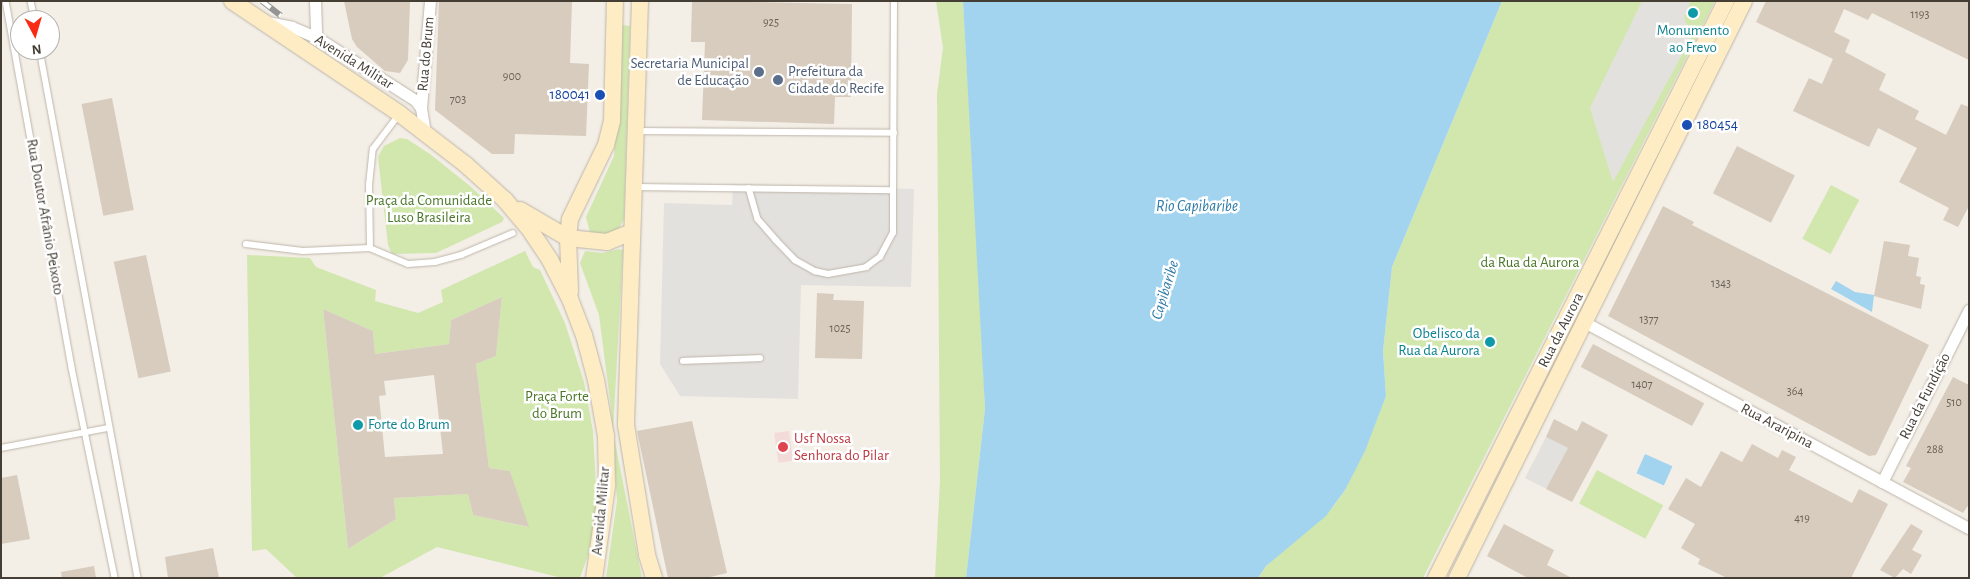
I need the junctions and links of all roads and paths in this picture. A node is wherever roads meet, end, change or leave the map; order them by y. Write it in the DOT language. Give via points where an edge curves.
graph roads {
  1 [pos="6,1"];
  2 [pos="232,1"];
  3 [pos="315,1"];
  4 [pos="430,1"];
  5 [pos="615,1"];
  6 [pos="894,1"];
  7 [pos="1726,1"];
  8 [pos="1744,1"];
  9 [pos="642,4"];
  10 [pos="258,20"];
  11 [pos="316,38"];
  12 [pos="42,60"];
  13 [pos="421,108"];
  14 [pos="400,114"];
  15 [pos="637,131"];
  16 [pos="425,133"];
  17 [pos="894,133"];
  18 [pos="635,187"];
  19 [pos="749,188"];
  20 [pos="893,190"];
  21 [pos="505,200"];
  22 [pos="632,232"];
  23 [pos="513,233"];
  24 [pos="568,238"];
  25 [pos="246,244"];
  26 [pos="370,248"];
  27 [pos="570,299"];
  28 [pos="1969,310"];
  29 [pos="1586,323"];
  30 [pos="760,358"];
  31 [pos="683,361"];
  32 [pos="108,428"];
  33 [pos="85,433"];
  34 [pos="1,448"];
  35 [pos="1882,482"];
  36 [pos="1969,528"];
  37 [pos="115,578"];
  38 [pos="138,578"];
  39 [pos="594,578"];
  40 [pos="654,578"];
  41 [pos="1436,578"];
  42 [pos="1457,578"];
  1 -- 33 [label="lane, Rua Doutor Afrânio Peixoto"];
  2 -- 10 [label="main road, Avenida Militar"];
  3 -- 11 [label="street"];
  4 -- 13 [label="street, Rua do Brum"];
  5 -- 24 [label="main road" via="612,121 606,145 574,205"];
  6 -- 17 [label="lane"];
  7 -- 41 [label="main road, Rua da Aurora"];
  8 -- 29 [label="main road, Rua da Aurora"];
  9 -- 15 [label="main road, Avenida Militar"];
  10 -- 11 [label="street, Avenida Militar" via="292,26"];
  10 -- 14 [label="main road, Avenida Militar"];
  11 -- 13 [label="street, Avenida Militar" via="415,100"];
  12 -- 32 [label="lane, Rua Doutor Afrânio Peixoto"];
  13 -- 16 [label="street"];
  14 -- 16 [label="main road, Avenida Militar"];
  14 -- 26 [label="lane" via="373,149 369,185"];
  15 -- 17 [label="lane"];
  15 -- 18 [label="main road, Avenida Militar"];
  16 -- 21 [label="main road, Avenida Militar"];
  17 -- 20 [label="lane"];
  18 -- 19 [label="lane"];
  18 -- 22 [label="main road, Avenida Militar"];
  19 -- 20 [label="lane"];
  19 -- 20 [label="lane" via="758,218 776,240 796,260 815,272 828,274 866,267 880,257 892,233"];
  21 -- 24 [label="main road, Avenida Militar"];
  21 -- 27 [label="main road, Avenida Militar" via="528,227"];
  22 -- 24 [label="main road" via="607,242"];
  22 -- 40 [label="main road, Avenida Militar" via="626,425 647,555"];
  23 -- 26 [label="lane" via="462,255 436,262 408,264"];
  24 -- 27 [label="main road"];
  25 -- 26 [label="lane" via="303,251"];
  27 -- 39 [label="main road, Avenida Militar" via="596,380 606,436 607,486"];
  28 -- 35 [label="street, Rua da Fundição"];
  29 -- 35 [label="street, Rua Araripina"];
  29 -- 42 [label="main road, Rua da Aurora"];
  30 -- 31 [label="lane"];
  32 -- 33 [label="lane"];
  32 -- 38 [label="lane, Rua Doutor Afrânio Peixoto"];
  33 -- 34 [label="lane"];
  33 -- 37 [label="lane, Rua Doutor Afrânio Peixoto"];
  35 -- 36 [label="street, Rua Araripina"];
}
